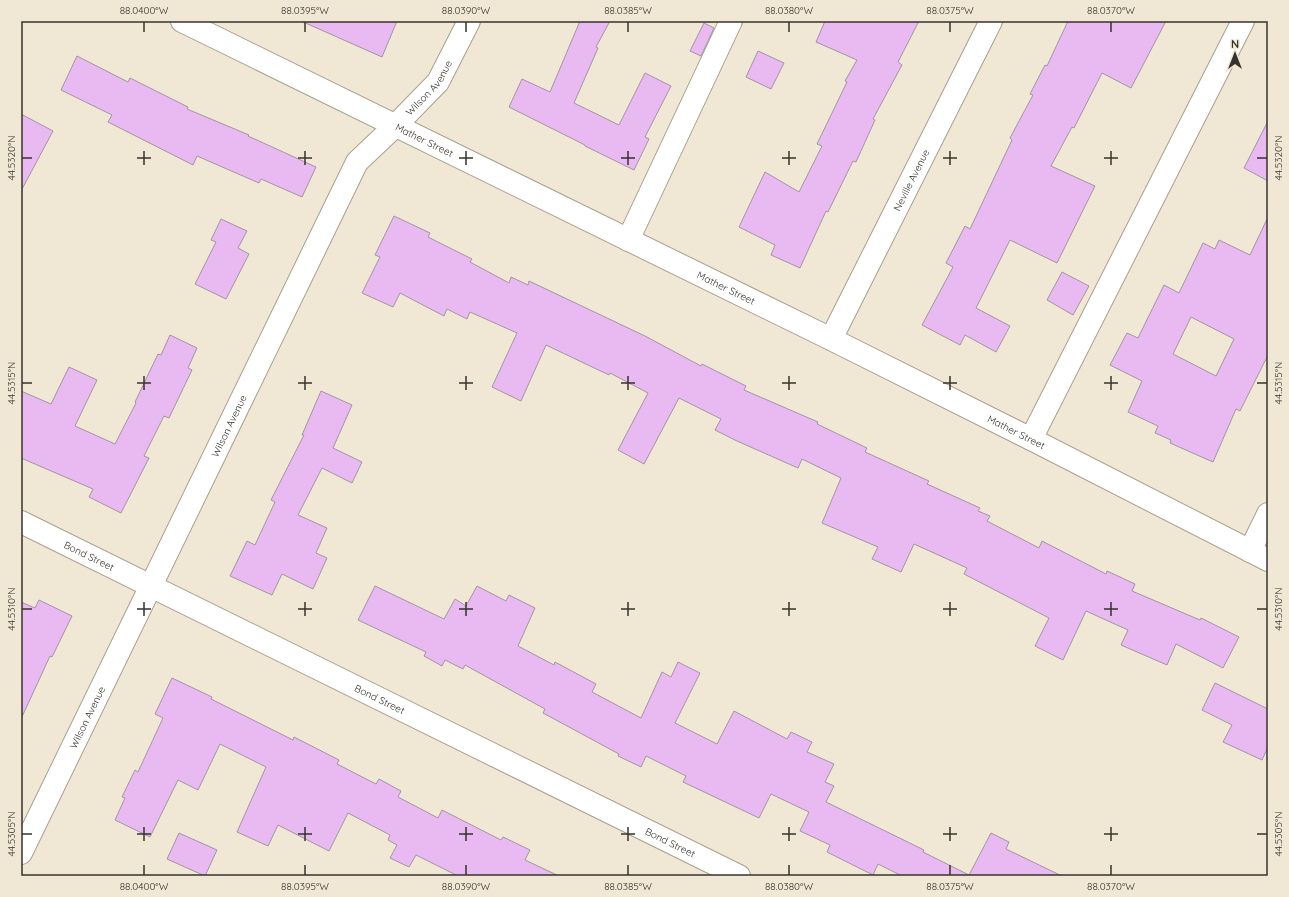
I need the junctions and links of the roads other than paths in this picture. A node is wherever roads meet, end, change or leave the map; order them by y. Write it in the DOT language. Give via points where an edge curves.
graph roads {
  1 [pos="182,21"];
  2 [pos="469,21"];
  3 [pos="731,21"];
  4 [pos="992,21"];
  5 [pos="1243,21"];
  6 [pos="208,27"];
  7 [pos="396,126"];
  8 [pos="628,240"];
  9 [pos="831,340"];
  10 [pos="1031,439"];
  11 [pos="1268,514"];
  12 [pos="21,522"];
  13 [pos="1259,556"];
  14 [pos="151,585"];
  15 [pos="21,853"];
  16 [pos="739,876"];
  1 -- 6 [label="street, Mather Street"];
  2 -- 7 [label="street, Wilson Avenue" via="438,82"];
  3 -- 8 [label="street"];
  4 -- 9 [label="street, Neville Avenue"];
  5 -- 10 [label="street"];
  6 -- 7 [label="street, Mather Street"];
  7 -- 8 [label="street, Mather Street"];
  7 -- 14 [label="street, Wilson Avenue" via="357,162"];
  8 -- 9 [label="street, Mather Street"];
  9 -- 10 [label="street, Mather Street"];
  10 -- 13 [label="street, Mather Street"];
  11 -- 13 [label="street"];
  12 -- 14 [label="street, Bond Street"];
  14 -- 15 [label="street, Wilson Avenue"];
  14 -- 16 [label="street, Bond Street"];
}
